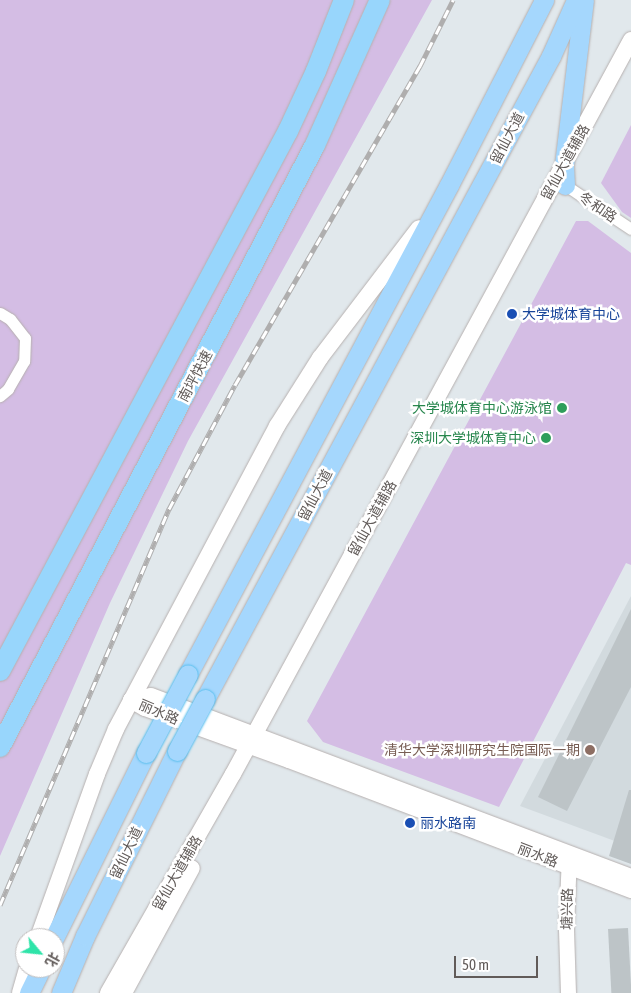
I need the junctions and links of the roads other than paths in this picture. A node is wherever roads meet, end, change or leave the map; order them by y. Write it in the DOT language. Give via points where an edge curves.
graph roads {
  1 [pos="344,0"];
  2 [pos="380,0"];
  3 [pos="544,0"];
  4 [pos="576,0"];
  5 [pos="584,0"];
  6 [pos="631,40"];
  7 [pos="631,64"];
  8 [pos="564,165"];
  9 [pos="449,185"];
  10 [pos="566,185"];
  11 [pos="631,229"];
  12 [pos="0,313"];
  13 [pos="0,396"];
  14 [pos="0,672"];
  15 [pos="131,700"];
  16 [pos="256,742"];
  17 [pos="0,746"];
  18 [pos="568,860"];
  19 [pos="631,878"];
  20 [pos="631,890"];
  21 [pos="42,928"];
  22 [pos="59,928"];
  23 [pos="24,978"];
  24 [pos="37,978"];
  25 [pos="20,993"];
  26 [pos="30,993"];
  27 [pos="62,993"];
  28 [pos="108,993"];
  29 [pos="124,993"];
  30 [pos="568,993"];
  1 -- 14 [label="highway" via="288,131"];
  2 -- 17 [label="highway, 南坪快速" via="315,145"];
  3 -- 9 [label="main road, 留仙大道"];
  4 -- 27 [label="main road, 留仙大道, bridge" via="551,56 177,751 85,936"];
  5 -- 8 [label="main road"];
  6 -- 8 [label="main road, 留仙大道辅路"];
  7 -- 10 [label="main road, 留仙大道辅路"];
  8 -- 10 [label="main road"];
  8 -- 16 [label="main road, 留仙大道辅路"];
  9 -- 15 [label="main road" via="326,350 276,426"];
  9 -- 22 [label="main road, 留仙大道, bridge" via="146,753"];
  10 -- 11 [label="street, 冬和路"];
  10 -- 16 [label="main road, 留仙大道辅路"];
  12 -- 13 [label="street" via="10,319 25,338 24,360 8,389"];
  15 -- 16 [label="main road, 丽水路" via="151,696"];
  15 -- 21 [label="main road" via="103,760"];
  16 -- 18 [label="main road, 丽水路"];
  16 -- 28 [label="main road, 留仙大道辅路"];
  16 -- 29 [label="main road, 留仙大道辅路" via="241,778"];
  18 -- 19 [label="main road, 丽水路"];
  18 -- 20 [label="main road, 丽水路"];
  18 -- 30 [label="street, 塘兴路"];
  23 -- 25 [label="main road"];
  24 -- 26 [label="main road"];
}
